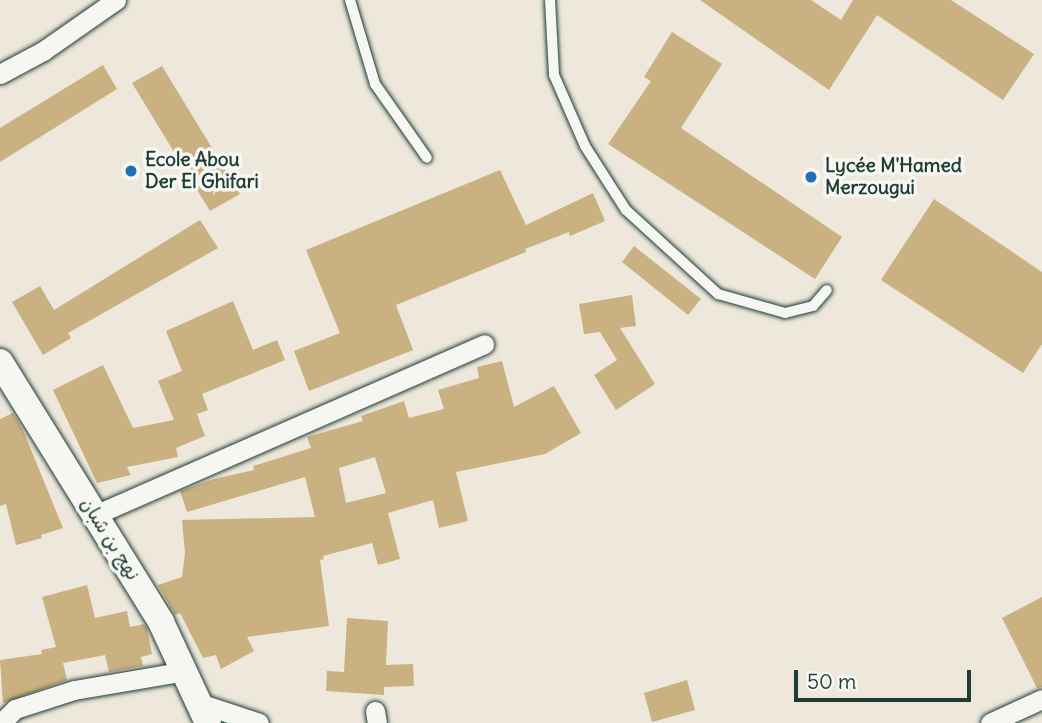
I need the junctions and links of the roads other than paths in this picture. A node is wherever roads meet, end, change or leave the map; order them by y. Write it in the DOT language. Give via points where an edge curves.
graph roads {
  1 [pos="116,0"];
  2 [pos="350,0"];
  3 [pos="550,0"];
  4 [pos="0,74"];
  5 [pos="427,158"];
  6 [pos="827,290"];
  7 [pos="484,344"];
  8 [pos="0,362"];
  9 [pos="95,516"];
  10 [pos="186,671"];
  11 [pos="1042,699"];
  12 [pos="204,713"];
  13 [pos="1,723"];
  14 [pos="259,723"];
  15 [pos="990,723"];
  1 -- 4 [label="street" via="43,51"];
  2 -- 5 [label="lane" via="375,84"];
  3 -- 6 [label="lane" via="554,75 585,146 626,211 718,294 785,313 813,306"];
  7 -- 9 [label="street"];
  8 -- 9 [label="street, نهج بن شبان"];
  9 -- 10 [label="street, نهج بن شبان"];
  10 -- 12 [label="street, نهج بن شبان"];
  10 -- 13 [label="street" via="74,690 15,709"];
  11 -- 15 [label="street"];
  12 -- 14 [label="street"];
}
